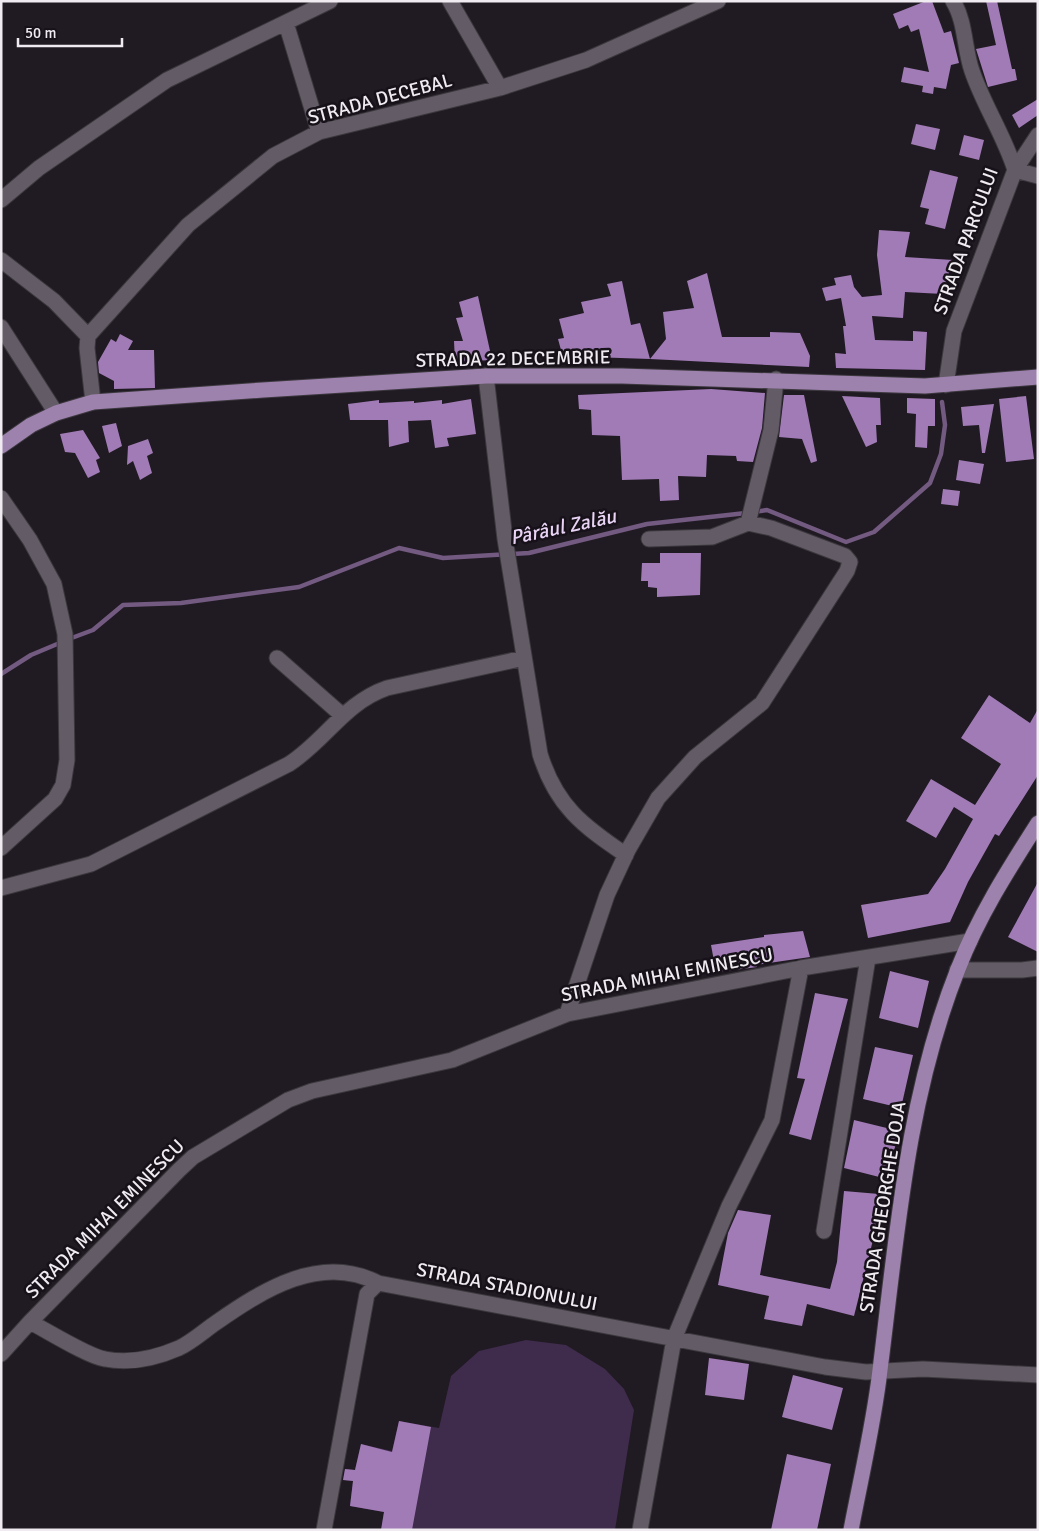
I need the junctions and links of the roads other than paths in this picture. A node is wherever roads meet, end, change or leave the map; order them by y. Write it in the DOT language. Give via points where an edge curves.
graph roads {
  1 [pos="330,1"];
  2 [pos="450,1"];
  3 [pos="718,1"];
  4 [pos="953,1"];
  5 [pos="286,23"];
  6 [pos="500,88"];
  7 [pos="319,132"];
  8 [pos="1038,136"];
  9 [pos="1015,170"];
  10 [pos="1038,176"];
  11 [pos="1,200"];
  12 [pos="1,260"];
  13 [pos="1,327"];
  14 [pos="88,336"];
  15 [pos="486,376"];
  16 [pos="1038,377"];
  17 [pos="776,379"];
  18 [pos="946,385"];
  19 [pos="93,402"];
  20 [pos="56,413"];
  21 [pos="1,446"];
  22 [pos="1,498"];
  23 [pos="748,523"];
  24 [pos="649,538"];
  25 [pos="277,658"];
  26 [pos="524,658"];
  27 [pos="343,716"];
  28 [pos="1038,823"];
  29 [pos="1,848"];
  30 [pos="626,855"];
  31 [pos="1,888"];
  32 [pos="970,941"];
  33 [pos="868,958"];
  34 [pos="801,968"];
  35 [pos="1038,968"];
  36 [pos="958,970"];
  37 [pos="567,1014"];
  38 [pos="824,1231"];
  39 [pos="378,1283"];
  40 [pos="30,1322"];
  41 [pos="674,1339"];
  42 [pos="1,1354"];
  43 [pos="880,1372"];
  44 [pos="1038,1376"];
  45 [pos="324,1530"];
  46 [pos="640,1530"];
  47 [pos="851,1530"];
  1 -- 5 [label="street"];
  2 -- 6 [label="street"];
  3 -- 6 [label="street, STRADA DECEBAL" via="586,60"];
  4 -- 9 [label="street, STRADA PARCULUI" via="982,99 1004,138"];
  5 -- 7 [label="street"];
  5 -- 11 [label="street" via="167,80 38,168"];
  6 -- 7 [label="street, STRADA DECEBAL"];
  7 -- 14 [label="street, STRADA DECEBAL" via="273,156 188,225"];
  8 -- 9 [label="street"];
  9 -- 10 [label="street"];
  9 -- 18 [label="street, STRADA PARCULUI" via="954,331"];
  12 -- 14 [label="street" via="54,301"];
  13 -- 20 [label="street"];
  14 -- 19 [label="street"];
  15 -- 17 [label="main road, STRADA 22 DECEMBRIE"];
  15 -- 19 [label="main road, STRADA 22 DECEMBRIE"];
  15 -- 26 [label="street" via="505,539"];
  16 -- 18 [label="main road, STRADA 22 DECEMBRIE"];
  17 -- 18 [label="main road, STRADA 22 DECEMBRIE"];
  17 -- 23 [label="street" via="771,430"];
  19 -- 20 [label="main road, STRADA 22 DECEMBRIE"];
  20 -- 21 [label="main road, STRADA 22 DECEMBRIE" via="31,425"];
  22 -- 29 [label="street" via="30,540 54,584 65,634 67,760 63,785 55,798"];
  23 -- 24 [label="street" via="712,537"];
  23 -- 30 [label="street" via="771,528 845,556 850,562 847,571 762,703 695,757 658,798"];
  25 -- 27 [label="street"];
  26 -- 27 [label="street" via="388,688 356,702"];
  26 -- 30 [label="street" via="540,754 557,794 584,827"];
  27 -- 31 [label="street" via="302,756 289,764 91,864"];
  28 -- 32 [label="main road, STRADA GHEORGHE DOJA"];
  30 -- 37 [label="street" via="607,895"];
  32 -- 33 [label="street, STRADA MIHAI EMINESCU"];
  32 -- 36 [label="main road, STRADA GHEORGHE DOJA"];
  33 -- 34 [label="street, STRADA MIHAI EMINESCU"];
  33 -- 38 [label="street"];
  34 -- 37 [label="street, STRADA MIHAI EMINESCU"];
  34 -- 41 [label="street" via="772,1120 729,1206"];
  35 -- 36 [label="street"];
  36 -- 43 [label="main road, STRADA GHEORGHE DOJA" via="941,1019 917,1110 904,1175"];
  37 -- 40 [label="street, STRADA MIHAI EMINESCU" via="452,1060 312,1090 288,1100 186,1164"];
  39 -- 40 [label="street, STRADA STADIONULUI" via="366,1277 339,1272 293,1278 241,1305 180,1348 142,1360 103,1359"];
  39 -- 41 [label="street, STRADA STADIONULUI"];
  39 -- 45 [label="street" via="367,1294"];
  40 -- 42 [label="street, STRADA MIHAI EMINESCU"];
  41 -- 43 [label="street, STRADA STADIONULUI" via="825,1367"];
  41 -- 46 [label="street"];
  43 -- 44 [label="street, STRADA STADIONULUI" via="923,1369"];
  43 -- 47 [label="main road, STRADA GHEORGHE DOJA"];
}
